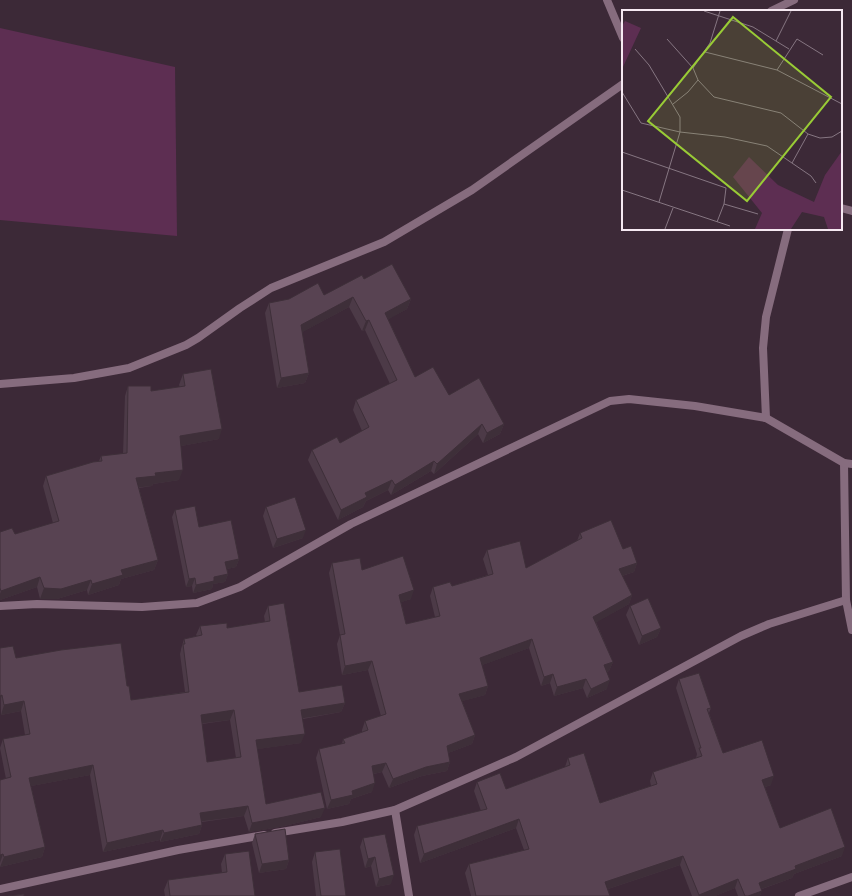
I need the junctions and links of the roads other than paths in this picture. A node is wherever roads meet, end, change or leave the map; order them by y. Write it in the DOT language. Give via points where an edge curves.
graph roads {
  1 [pos="608,0"];
  2 [pos="794,0"];
  3 [pos="773,10"];
  4 [pos="622,35"];
  5 [pos="622,85"];
  6 [pos="842,208"];
  7 [pos="852,211"];
  8 [pos="788,230"];
  9 [pos="0,384"];
  10 [pos="766,418"];
  11 [pos="848,464"];
  12 [pos="846,600"];
  13 [pos="0,606"];
  14 [pos="852,630"];
  15 [pos="396,810"];
  16 [pos="852,877"];
  17 [pos="0,889"];
  18 [pos="409,896"];
  19 [pos="799,896"];
  1 -- 4 [label="street"];
  2 -- 3 [label="street"];
  5 -- 9 [label="street" via="472,190 384,242 271,288 186,345 129,368 74,378"];
  6 -- 7 [label="street"];
  8 -- 10 [label="street" via="766,317 763,348"];
  10 -- 11 [label="street"];
  10 -- 13 [label="street" via="694,406 629,399 610,401 352,524 240,587 197,602 142,607 37,604"];
  11 -- 12 [label="street"];
  12 -- 14 [label="street"];
  12 -- 15 [label="street" via="769,624 741,636 516,756"];
  15 -- 17 [label="street" via="342,822 178,850"];
  15 -- 18 [label="street"];
  16 -- 19 [label="street"];
}
